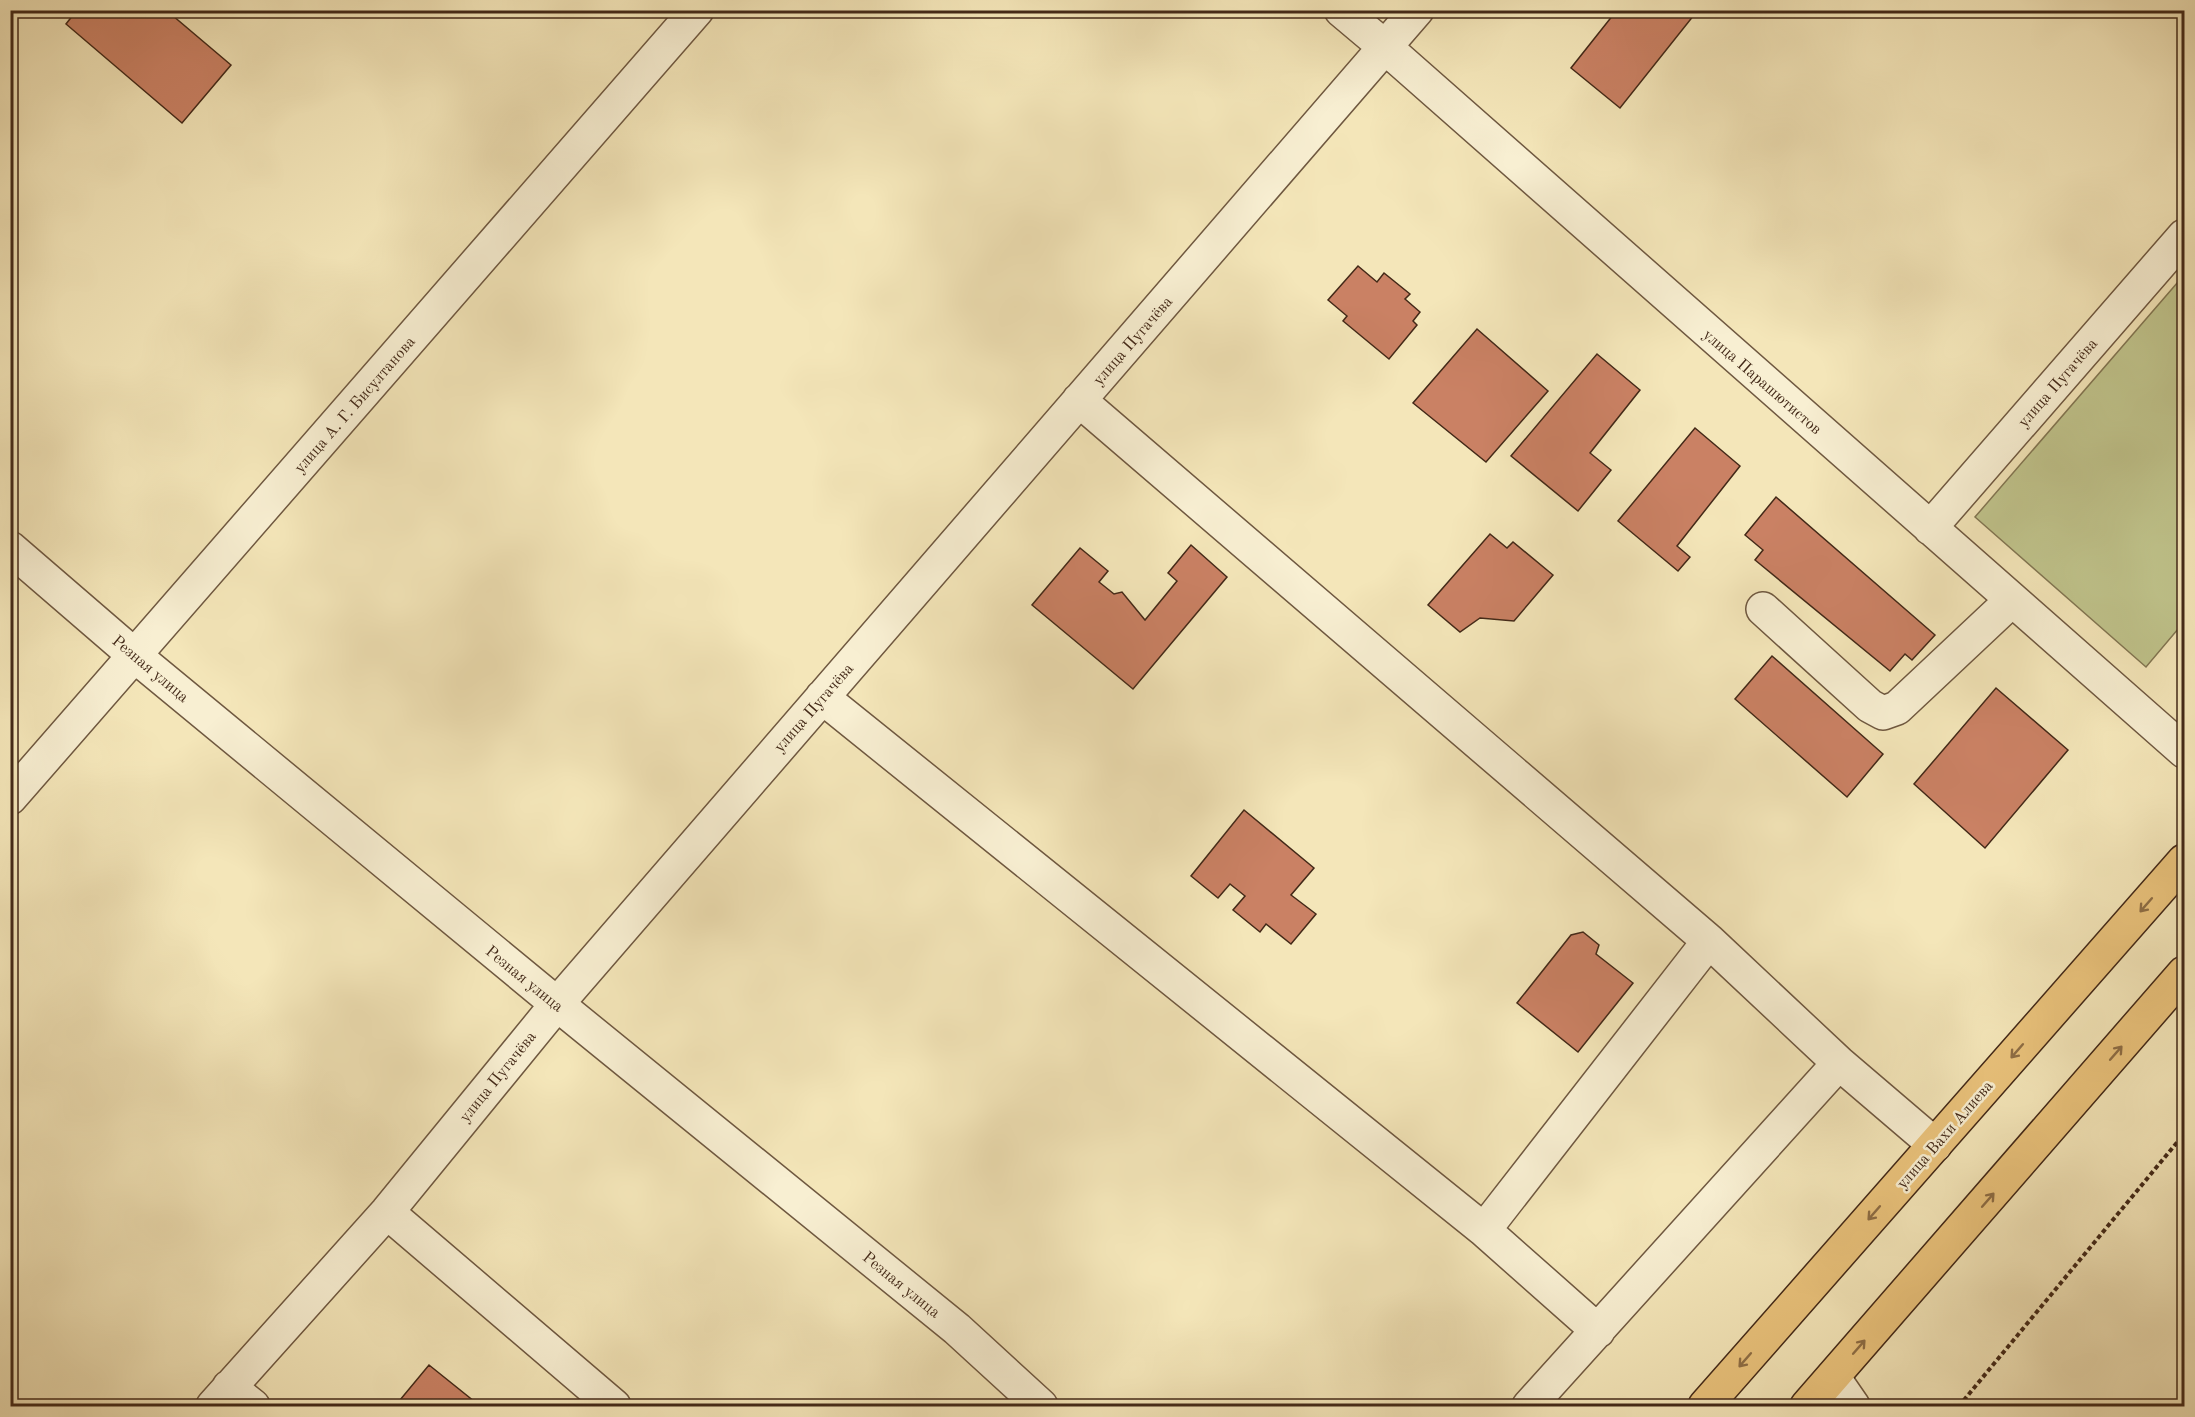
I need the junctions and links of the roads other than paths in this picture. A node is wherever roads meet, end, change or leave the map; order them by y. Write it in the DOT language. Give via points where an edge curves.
graph roads {
  1 [pos="698,10"];
  2 [pos="1341,10"];
  3 [pos="1417,10"];
  4 [pos="1385,47"];
  5 [pos="2184,236"];
  6 [pos="1079,400"];
  7 [pos="1929,528"];
  8 [pos="10,548"];
  9 [pos="2012,600"];
  10 [pos="1763,609"];
  11 [pos="134,655"];
  12 [pos="822,697"];
  13 [pos="2184,751"];
  14 [pos="10,798"];
  15 [pos="2184,861"];
  16 [pos="1709,940"];
  17 [pos="2184,974"];
  18 [pos="557,1004"];
  19 [pos="1839,1063"];
  20 [pos="1935,1145"];
  21 [pos="387,1212"];
  22 [pos="1484,1230"];
  23 [pos="1598,1330"];
  24 [pos="1833,1377"];
  25 [pos="232,1400"];
  26 [pos="614,1407"];
  27 [pos="1041,1407"];
  28 [pos="1529,1407"];
  29 [pos="1704,1407"];
  30 [pos="1807,1407"];
  31 [pos="1853,1407"];
  1 -- 11 [label="street, улица А. Г. Бисултанова"];
  2 -- 4 [label="street, улица Парашютистов"];
  3 -- 4 [label="street, улица Пугачёва"];
  4 -- 6 [label="street, улица Пугачёва"];
  4 -- 7 [label="street, улица Парашютистов"];
  5 -- 7 [label="street, улица Пугачёва"];
  6 -- 12 [label="street, улица Пугачёва"];
  6 -- 16 [label="street"];
  7 -- 9 [label="street, улица Парашютистов"];
  8 -- 11 [label="street, Резная улица"];
  9 -- 10 [label="street" via="1898,708 1883,712 1870,706"];
  9 -- 13 [label="street, улица Парашютистов"];
  11 -- 14 [label="street, улица А. Г. Бисултанова"];
  11 -- 18 [label="street, Резная улица"];
  12 -- 18 [label="street, улица Пугачёва"];
  12 -- 22 [label="street"];
  15 -- 20 [label="main road, улица Вахи Алиева, one-way"];
  16 -- 19 [label="street"];
  16 -- 22 [label="street"];
  24 -- 17 [label="main road, one-way"];
  18 -- 21 [label="street, улица Пугачёва"];
  18 -- 27 [label="street, Резная улица" via="957,1329"];
  19 -- 20 [label="street"];
  19 -- 23 [label="street"];
  20 -- 29 [label="main road, улица Вахи Алиева, one-way"];
  21 -- 25 [label="street, улица Пугачёва"];
  21 -- 26 [label="street"];
  22 -- 23 [label="street"];
  23 -- 28 [label="street"];
  24 -- 30 [label="main road"];
  24 -- 31 [label="street"];
}
